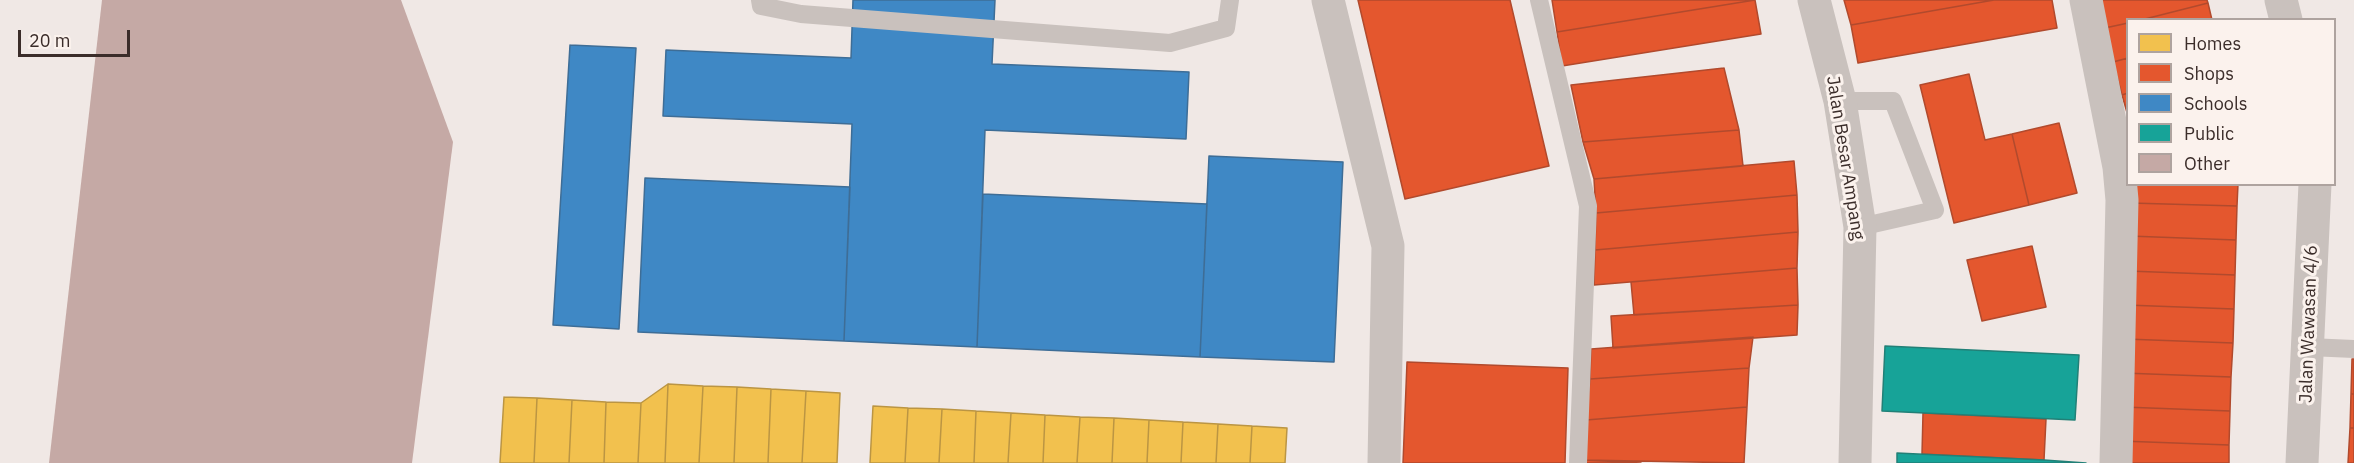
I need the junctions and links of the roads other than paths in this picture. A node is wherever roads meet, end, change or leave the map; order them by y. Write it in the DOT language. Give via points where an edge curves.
graph roads {
  1 [pos="760,0"];
  2 [pos="1230,0"];
  3 [pos="1328,0"];
  4 [pos="1539,0"];
  5 [pos="1814,0"];
  6 [pos="2086,0"];
  7 [pos="2281,0"];
  8 [pos="2286,18"];
  9 [pos="1840,101"];
  10 [pos="2123,167"];
  11 [pos="2315,186"];
  12 [pos="1860,227"];
  13 [pos="2308,347"];
  14 [pos="2354,349"];
  15 [pos="1384,463"];
  16 [pos="1578,463"];
  17 [pos="1855,463"];
  18 [pos="2116,463"];
  19 [pos="2302,463"];
  1 -- 2 [label="lane" via="761,6 801,14 1170,43 1226,28"];
  3 -- 15 [label="street" via="1388,246"];
  4 -- 16 [label="lane" via="1588,206"];
  5 -- 9 [label="street, Jalan Besar Ampang"];
  6 -- 10 [label="street"];
  7 -- 8 [label="street"];
  9 -- 12 [label="street, Jalan Besar Ampang"];
  9 -- 12 [label="lane" via="1893,101 1935,210"];
  10 -- 18 [label="street"];
  11 -- 13 [label="street, Jalan Wawasan 4/6"];
  12 -- 17 [label="street, Jalan Besar Ampang"];
  13 -- 14 [label="lane"];
  13 -- 19 [label="street, Jalan Wawasan 4/6"];
}
